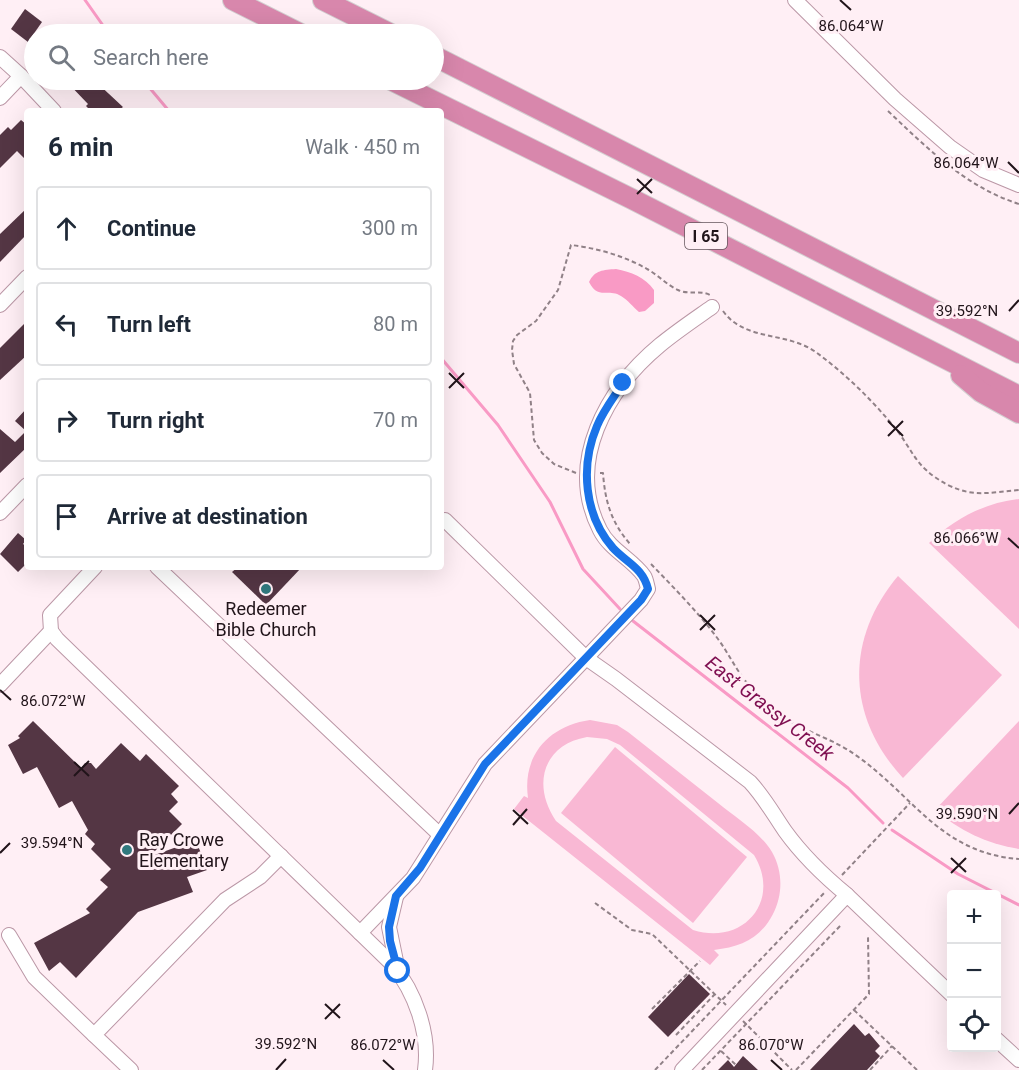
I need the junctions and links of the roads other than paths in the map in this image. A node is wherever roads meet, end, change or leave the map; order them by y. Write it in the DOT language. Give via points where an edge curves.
graph roads {
  1 [pos="233,0"];
  2 [pos="323,0"];
  3 [pos="795,0"];
  4 [pos="281,24"];
  5 [pos="371,24"];
  6 [pos="0,57"];
  7 [pos="444,61"];
  8 [pos="21,76"];
  9 [pos="24,79"];
  10 [pos="34,90"];
  11 [pos="411,90"];
  12 [pos="0,98"];
  13 [pos="51,108"];
  14 [pos="1019,185"];
  15 [pos="746,215"];
  16 [pos="24,280"];
  17 [pos="715,303"];
  18 [pos="0,305"];
  19 [pos="1019,345"];
  20 [pos="928,349"];
  21 [pos="1019,353"];
  22 [pos="1019,396"];
  23 [pos="1019,413"];
  24 [pos="24,488"];
  25 [pos="0,513"];
  26 [pos="445,520"];
  27 [pos="92,570"];
  28 [pos="160,570"];
  29 [pos="51,631"];
  30 [pos="586,658"];
  31 [pos="0,686"];
  32 [pos="440,835"];
  33 [pos="281,856"];
  34 [pos="848,895"];
  35 [pos="396,896"];
  36 [pos="360,933"];
  37 [pos="9,935"];
  38 [pos="398,971"];
  39 [pos="947,991"];
  40 [pos="94,1035"];
  41 [pos="1001,1044"];
  42 [pos="1019,1060"];
  43 [pos="131,1070"];
  44 [pos="424,1070"];
  45 [pos="682,1070"];
  1 -- 4 [label="highway"];
  2 -- 5 [label="highway"];
  3 -- 14 [label="street" via="951,147 983,170"];
  6 -- 8 [label="street"];
  7 -- 15 [label="highway, I 65"];
  8 -- 9 [label="street"];
  8 -- 12 [label="street"];
  10 -- 13 [label="street"];
  11 -- 20 [label="highway, I 65"];
  15 -- 19 [label="highway"];
  15 -- 21 [label="highway, I 65"];
  16 -- 18 [label="street"];
  17 -- 30 [label="street" via="659,345 623,383 596,428 586,483 591,509 601,532 645,577 648,589"];
  20 -- 22 [label="highway, I 65"];
  20 -- 23 [label="highway" via="981,392"];
  24 -- 25 [label="street"];
  26 -- 30 [label="street"];
  27 -- 29 [label="street" via="50,615"];
  28 -- 32 [label="street"];
  29 -- 31 [label="street"];
  29 -- 33 [label="street"];
  30 -- 32 [label="street" via="485,764"];
  30 -- 34 [label="street" via="750,782 809,861"];
  32 -- 35 [label="street" via="413,878"];
  33 -- 36 [label="street"];
  33 -- 40 [label="street" via="260,877 225,900"];
  34 -- 39 [label="street"];
  34 -- 45 [label="street"];
  35 -- 36 [label="street"];
  35 -- 38 [label="street" via="389,927"];
  36 -- 38 [label="street"];
  37 -- 40 [label="street" via="34,977"];
  38 -- 44 [label="street" via="418,1009 425,1048"];
  40 -- 43 [label="street"];
  41 -- 42 [label="street"];
}
